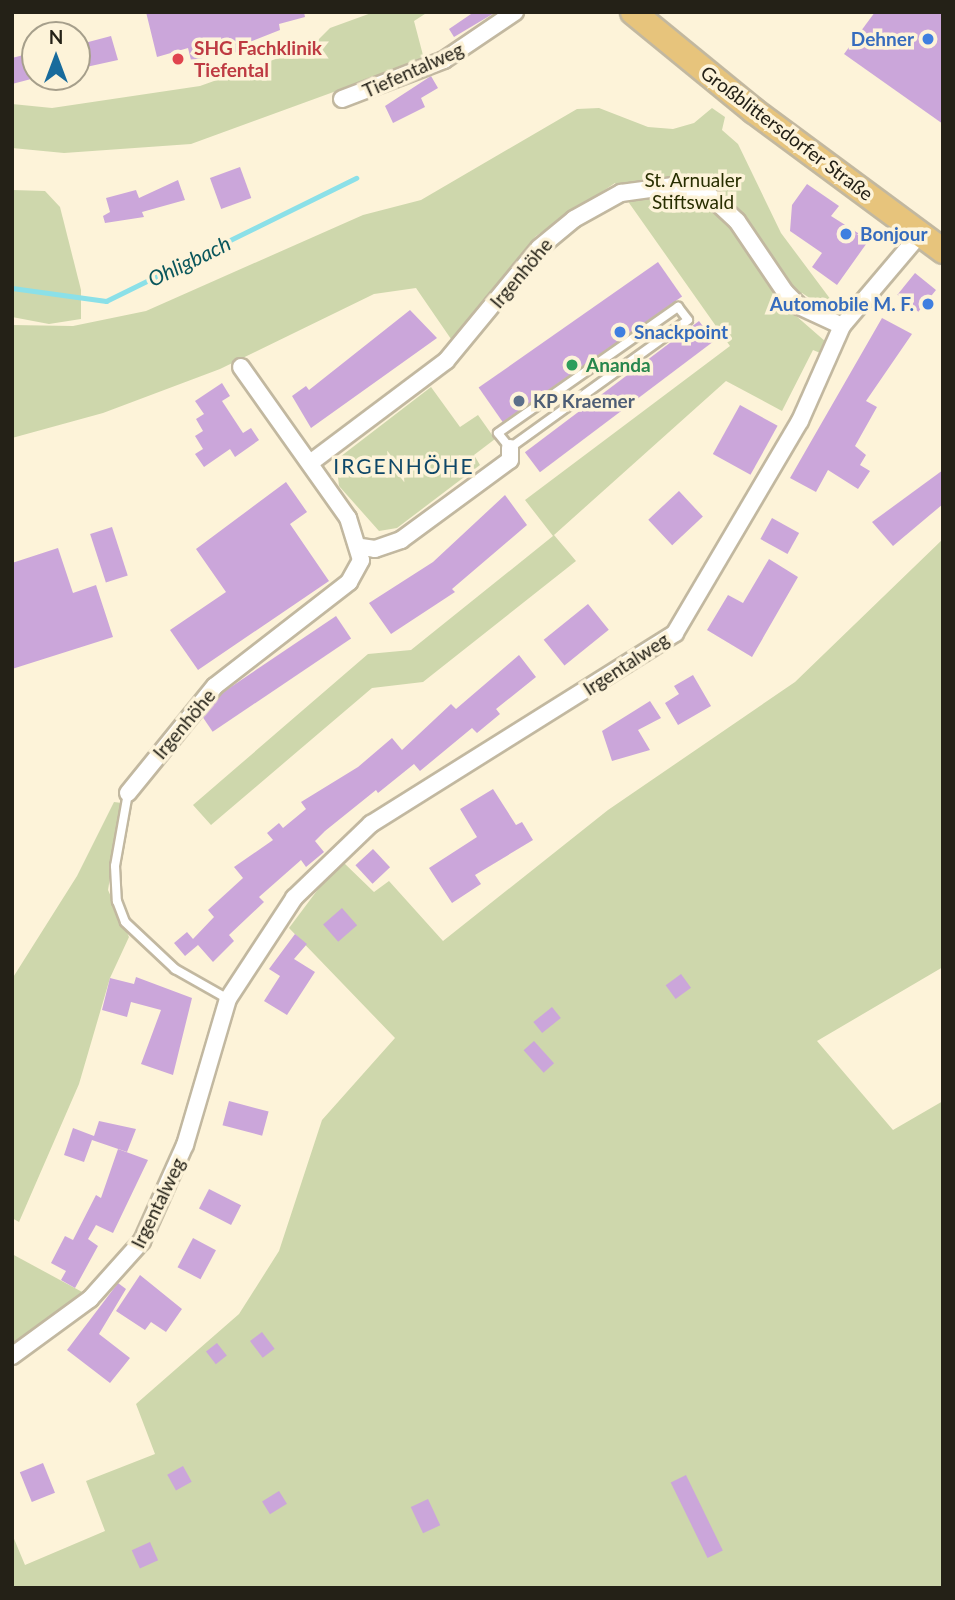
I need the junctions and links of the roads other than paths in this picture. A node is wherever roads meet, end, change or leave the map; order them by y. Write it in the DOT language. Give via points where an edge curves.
graph roads {
  1 [pos="516,12"];
  2 [pos="633,12"];
  3 [pos="342,99"];
  4 [pos="920,234"];
  5 [pos="943,251"];
  6 [pos="842,326"];
  7 [pos="241,367"];
  8 [pos="510,448"];
  9 [pos="310,463"];
  10 [pos="361,547"];
  11 [pos="128,793"];
  12 [pos="228,999"];
  13 [pos="12,1356"];
  1 -- 3 [label="street, Tiefentalweg" via="444,60"];
  2 -- 4 [label="main road, Großblittersdorfer Straße" via="754,111"];
  4 -- 5 [label="main road, Großblittersdorfer Straße"];
  4 -- 6 [label="street, Irgentalweg"];
  6 -- 9 [label="street, Irgenhöhe" via="813,314 785,292 737,221 709,195 672,186 621,192 574,219 540,248 446,361"];
  6 -- 12 [label="street, Irgentalweg" via="805,412 675,633 423,789 355,837 294,898"];
  7 -- 9 [label="street"];
  8 -- 8 [label="lane" via="688,320 678,307 498,432"];
  8 -- 10 [label="street" via="510,460 401,540 375,549"];
  9 -- 10 [label="street"];
  10 -- 11 [label="street, Irgenhöhe" via="356,573 349,582 215,686"];
  11 -- 12 [label="lane" via="115,866 117,901 125,922 175,969"];
  12 -- 13 [label="street, Irgentalweg" via="185,1145 142,1241 90,1300"];
}
